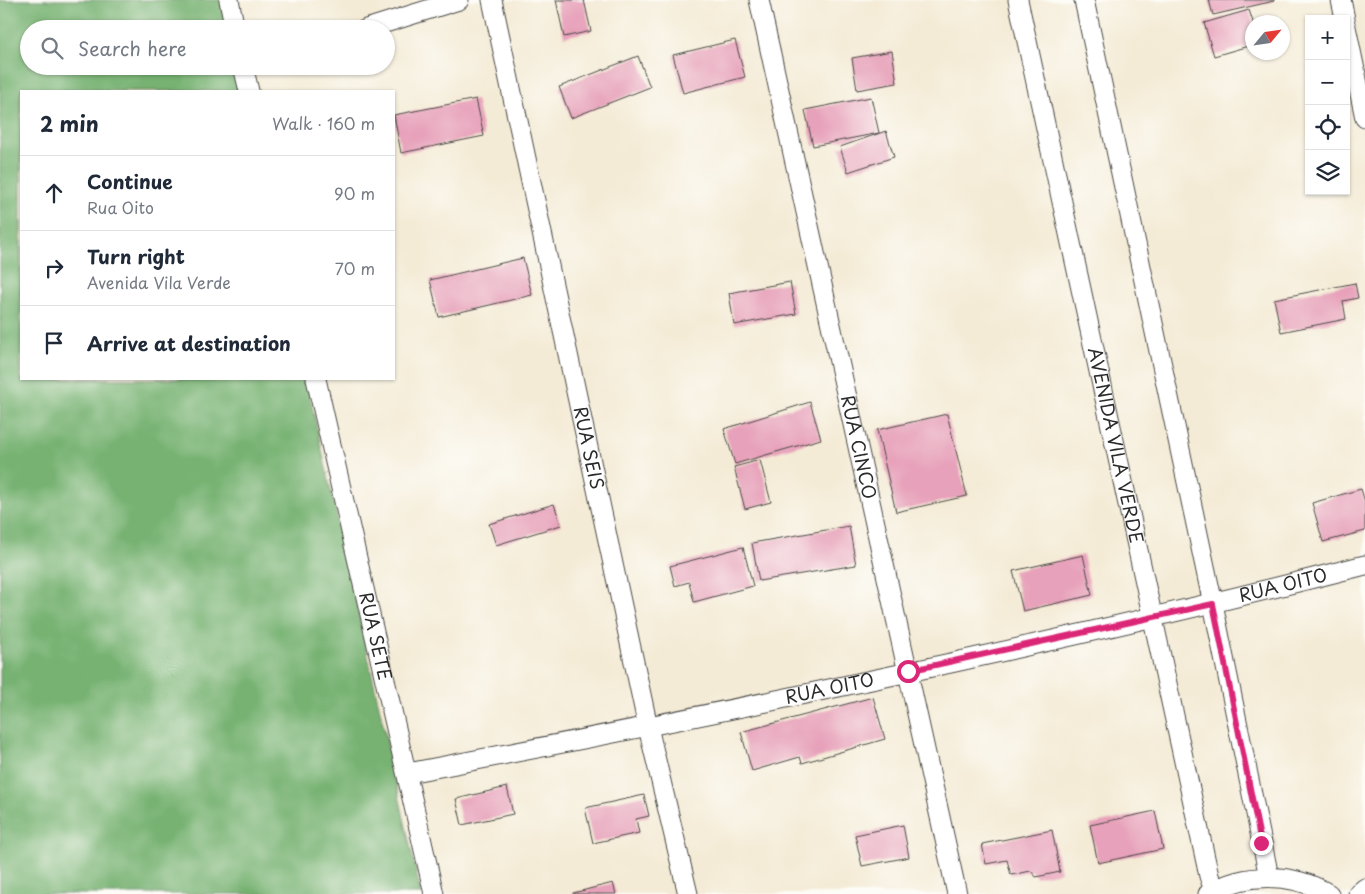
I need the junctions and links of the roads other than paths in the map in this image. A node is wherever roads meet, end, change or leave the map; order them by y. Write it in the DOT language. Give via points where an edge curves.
graph roads {
  1 [pos="230,0"];
  2 [pos="460,0"];
  3 [pos="492,0"];
  4 [pos="759,0"];
  5 [pos="1018,0"];
  6 [pos="1084,0"];
  7 [pos="1341,0"];
  8 [pos="1343,15"];
  9 [pos="233,20"];
  10 [pos="395,20"];
  11 [pos="1350,46"];
  12 [pos="246,75"];
  13 [pos="249,90"];
  14 [pos="1365,118"];
  15 [pos="316,380"];
  16 [pos="1365,564"];
  17 [pos="1213,604"];
  18 [pos="1152,616"];
  19 [pos="908,671"];
  20 [pos="648,727"];
  21 [pos="408,773"];
  22 [pos="1269,877"];
  23 [pos="1365,888"];
  24 [pos="1211,892"];
  25 [pos="434,894"];
  26 [pos="688,894"];
  27 [pos="957,894"];
  28 [pos="1328,894"];
  29 [pos="1358,894"];
  1 -- 9 [label="street"];
  2 -- 10 [label="street"];
  3 -- 20 [label="street, RUA SEIS"];
  4 -- 19 [label="street, RUA CINCO"];
  5 -- 18 [label="street, AVENIDA VILA VERDE"];
  6 -- 17 [label="street"];
  7 -- 8 [label="street"];
  11 -- 14 [label="street"];
  12 -- 13 [label="street"];
  15 -- 21 [label="street, RUA SETE"];
  16 -- 17 [label="street, RUA OITO"];
  17 -- 18 [label="street, RUA OITO"];
  17 -- 22 [label="street"];
  18 -- 19 [label="street, RUA OITO"];
  18 -- 24 [label="street, AVENIDA VILA VERDE"];
  19 -- 20 [label="street, RUA OITO"];
  19 -- 27 [label="street, RUA CINCO"];
  20 -- 21 [label="street, RUA OITO"];
  20 -- 26 [label="street, RUA SEIS"];
  21 -- 25 [label="street, RUA SETE"];
  22 -- 24 [label="street" via="1245,879"];
  22 -- 28 [label="street" via="1301,882"];
  23 -- 29 [label="street"];
}
